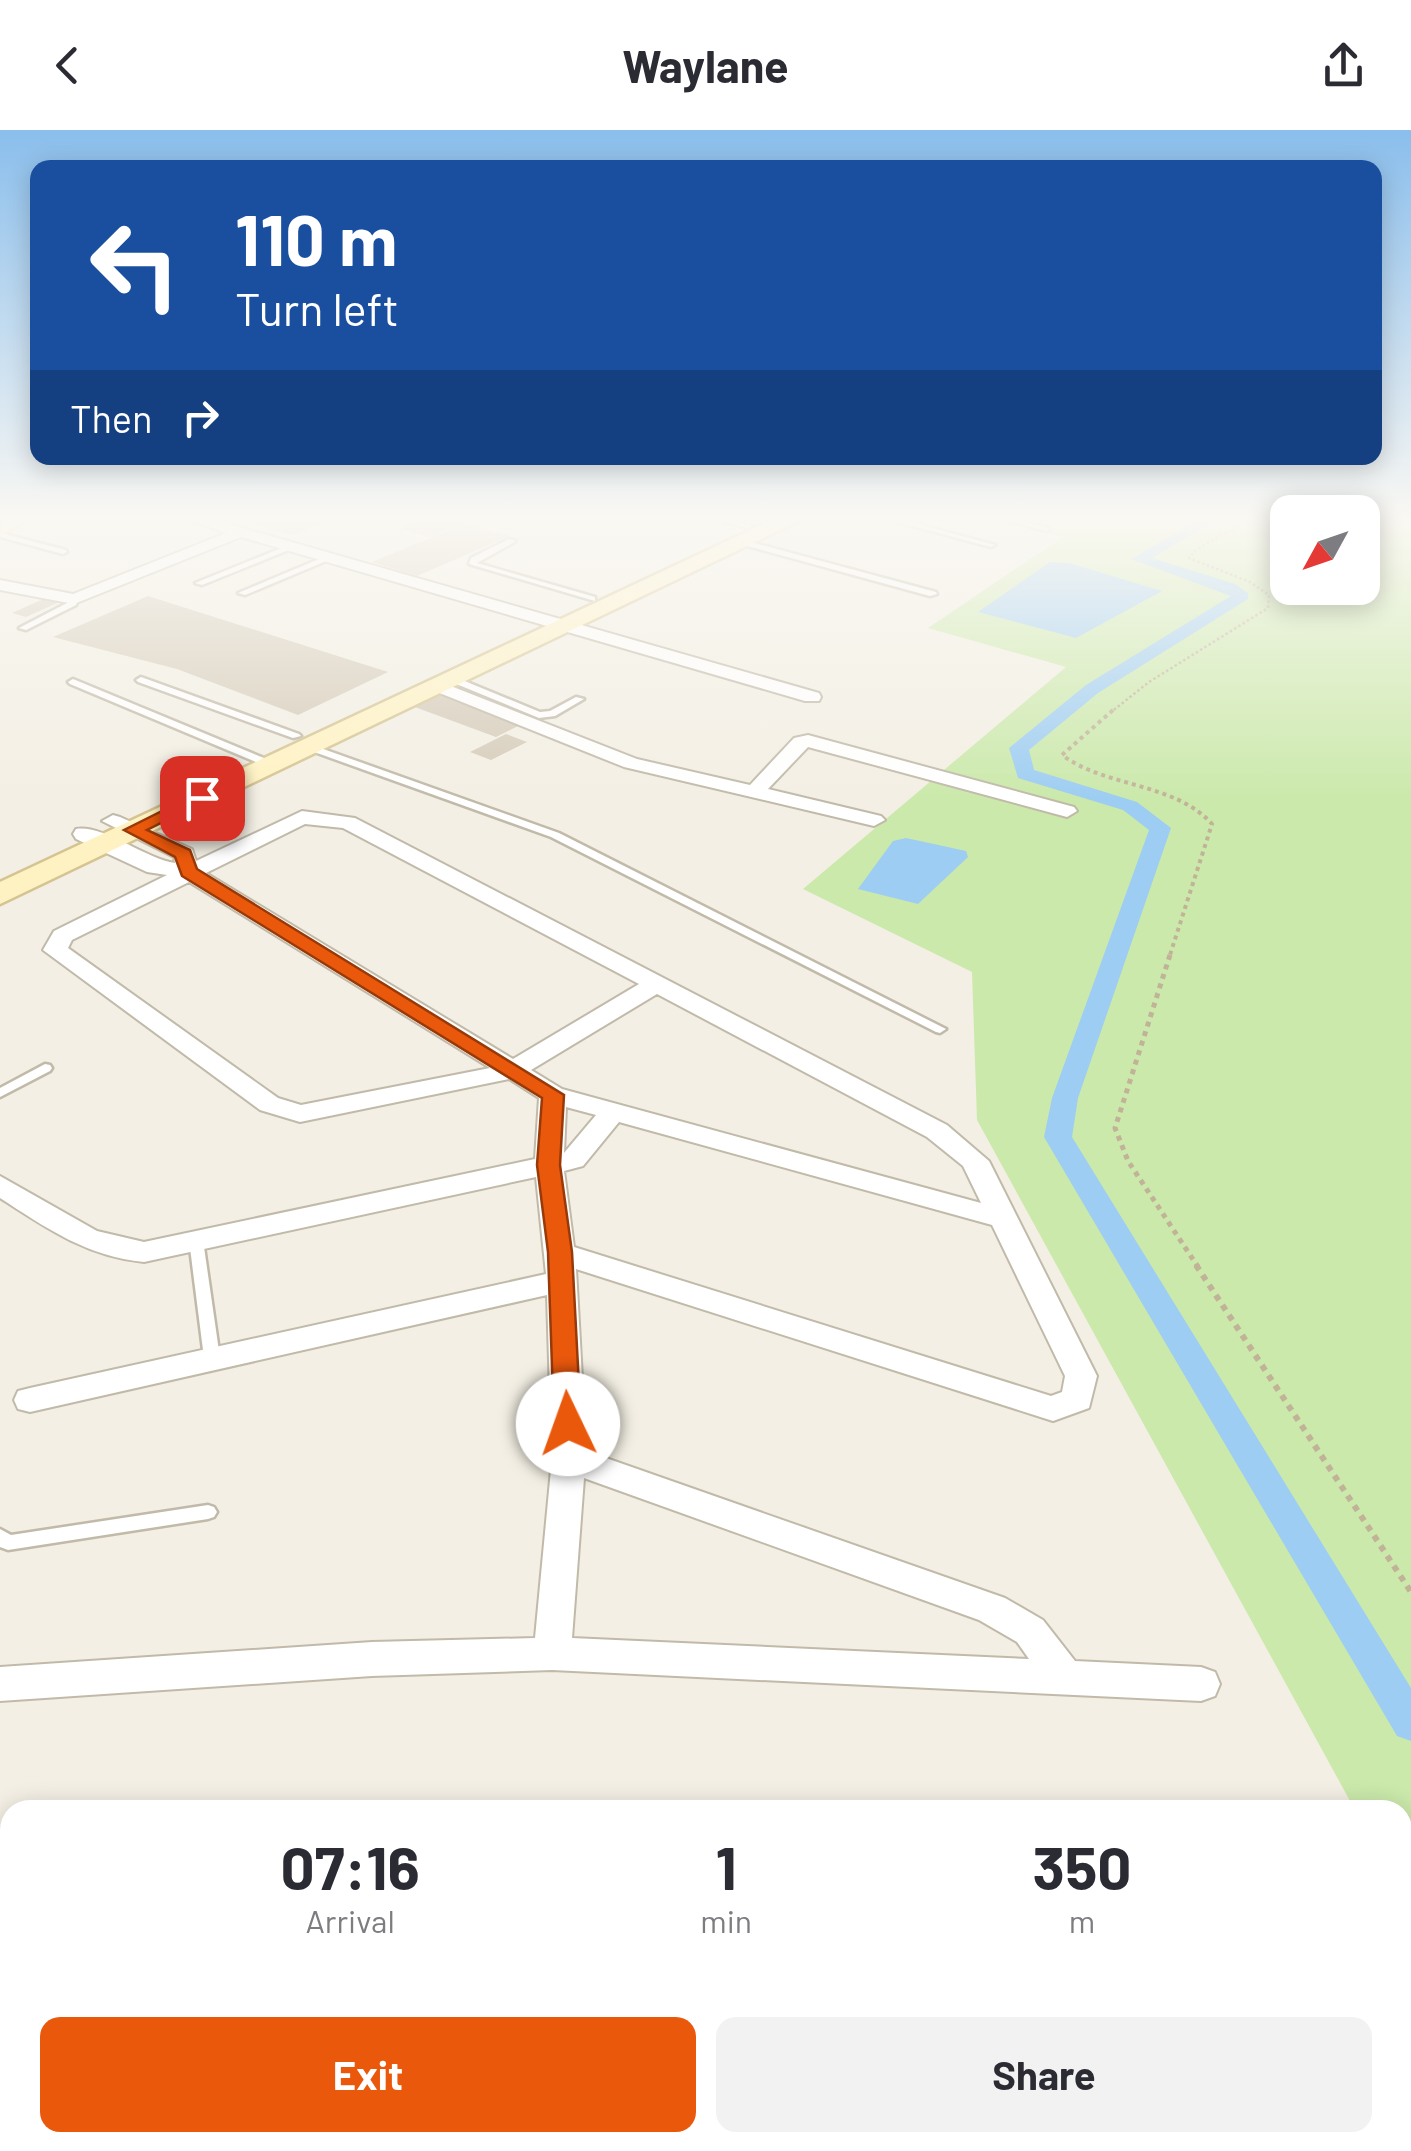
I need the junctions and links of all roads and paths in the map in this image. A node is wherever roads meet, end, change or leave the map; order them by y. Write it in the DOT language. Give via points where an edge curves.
graph roads {
  1 [pos="54,612"];
  2 [pos="514,612"];
  3 [pos="572,612"];
  4 [pos="578,612"];
  5 [pos="1261,612"];
  6 [pos="554,624"];
  7 [pos="23,628"];
  8 [pos="141,680"];
  9 [pos="73,682"];
  10 [pos="445,683"];
  11 [pos="812,697"];
  12 [pos="579,700"];
  13 [pos="349,720"];
  14 [pos="302,742"];
  15 [pos="262,761"];
  16 [pos="753,793"];
  17 [pos="1067,811"];
  18 [pos="874,820"];
  19 [pos="108,832"];
  20 [pos="188,872"];
  21 [pos="0,873"];
  22 [pos="0,894"];
  23 [pos="656,984"];
  24 [pos="940,1029"];
  25 [pos="45,1068"];
  26 [pos="512,1071"];
  27 [pos="0,1093"];
  28 [pos="553,1095"];
  29 [pos="614,1112"];
  30 [pos="549,1165"];
  31 [pos="0,1186"];
  32 [pos="1006,1219"];
  33 [pos="196,1240"];
  34 [pos="560,1267"];
  35 [pos="212,1358"];
  36 [pos="30,1400"];
  37 [pos="570,1459"];
  38 [pos="208,1512"];
  39 [pos="0,1536"];
  40 [pos="1411,1592"];
  41 [pos="552,1654"];
  42 [pos="1064,1677"];
  43 [pos="0,1684"];
  44 [pos="1201,1684"];
  1 -- 7 [label="lane"];
  2 -- 6 [label="street"];
  3 -- 6 [label="main road"];
  4 -- 6 [label="main road"];
  5 -- 40 [label="path" via="1149,682 1062,755 1092,773 1196,808 1212,824 1115,1128 1128,1161"];
  6 -- 10 [label="main road"];
  6 -- 11 [label="street"];
  6 -- 13 [label="main road"];
  8 -- 14 [label="lane"];
  9 -- 15 [label="lane"];
  10 -- 12 [label="lane" via="540,715"];
  10 -- 13 [label="main road"];
  10 -- 16 [label="street" via="632,763"];
  13 -- 14 [label="main road"];
  14 -- 15 [label="main road"];
  14 -- 24 [label="lane" via="555,834"];
  15 -- 19 [label="main road"];
  16 -- 17 [label="street" via="808,740"];
  16 -- 18 [label="street"];
  19 -- 20 [label="street" via="155,868"];
  19 -- 20 [label="street" via="184,854"];
  19 -- 21 [label="main road"];
  19 -- 22 [label="main road"];
  20 -- 23 [label="street" via="302,817 338,820"];
  20 -- 26 [label="street"];
  20 -- 26 [label="street" via="62,936 55,950 269,1104 300,1114"];
  23 -- 26 [label="street"];
  23 -- 32 [label="street" via="936,1132 975,1161"];
  25 -- 27 [label="lane"];
  26 -- 28 [label="street"];
  28 -- 29 [label="street"];
  28 -- 30 [label="street"];
  29 -- 30 [label="street" via="574,1160"];
  29 -- 32 [label="street"];
  30 -- 33 [label="street"];
  30 -- 34 [label="street"];
  31 -- 33 [label="street" via="117,1252"];
  32 -- 34 [label="street" via="1081,1376 1077,1398 1053,1409"];
  33 -- 35 [label="lane"];
  34 -- 35 [label="street"];
  34 -- 37 [label="street"];
  35 -- 36 [label="street"];
  37 -- 41 [label="street"];
  37 -- 42 [label="street" via="992,1609 1030,1631"];
  38 -- 39 [label="lane" via="8,1542"];
  41 -- 42 [label="street"];
  41 -- 43 [label="street"];
  42 -- 44 [label="street"];
}
